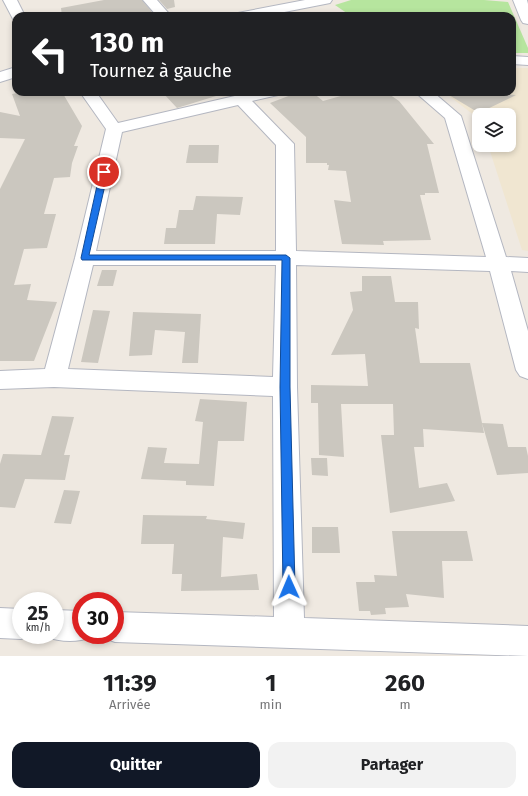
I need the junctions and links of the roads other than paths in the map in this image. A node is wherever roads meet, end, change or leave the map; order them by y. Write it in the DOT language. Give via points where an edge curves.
graph roads {
  1 [pos="10,0"];
  2 [pos="150,0"];
  3 [pos="520,0"];
  4 [pos="318,4"];
  5 [pos="16,12"];
  6 [pos="160,12"];
  7 [pos="268,12"];
  8 [pos="528,20"];
  9 [pos="516,60"];
  10 [pos="528,61"];
  11 [pos="12,73"];
  12 [pos="0,77"];
  13 [pos="91,96"];
  14 [pos="257,96"];
  15 [pos="428,96"];
  16 [pos="242,100"];
  17 [pos="114,129"];
  18 [pos="85,258"];
  19 [pos="286,258"];
  20 [pos="498,263"];
  21 [pos="528,265"];
  22 [pos="528,370"];
  23 [pos="54,378"];
  24 [pos="0,380"];
  25 [pos="285,387"];
  26 [pos="0,623"];
  27 [pos="12,624"];
  28 [pos="124,627"];
  29 [pos="290,633"];
  30 [pos="528,641"];
  1 -- 5 [label="street"];
  2 -- 6 [label="street"];
  3 -- 8 [label="street"];
  4 -- 7 [label="street"];
  9 -- 10 [label="street"];
  11 -- 12 [label="street"];
  13 -- 17 [label="street"];
  14 -- 16 [label="street"];
  15 -- 20 [label="street" via="453,116"];
  16 -- 17 [label="street"];
  16 -- 19 [label="street" via="285,144"];
  17 -- 18 [label="street"];
  18 -- 19 [label="street"];
  18 -- 23 [label="street"];
  19 -- 20 [label="street"];
  19 -- 25 [label="street"];
  20 -- 21 [label="street"];
  20 -- 22 [label="street"];
  23 -- 24 [label="street"];
  23 -- 25 [label="street"];
  25 -- 29 [label="street"];
  26 -- 27 [label="street"];
  28 -- 29 [label="street"];
  29 -- 30 [label="street"];
}
